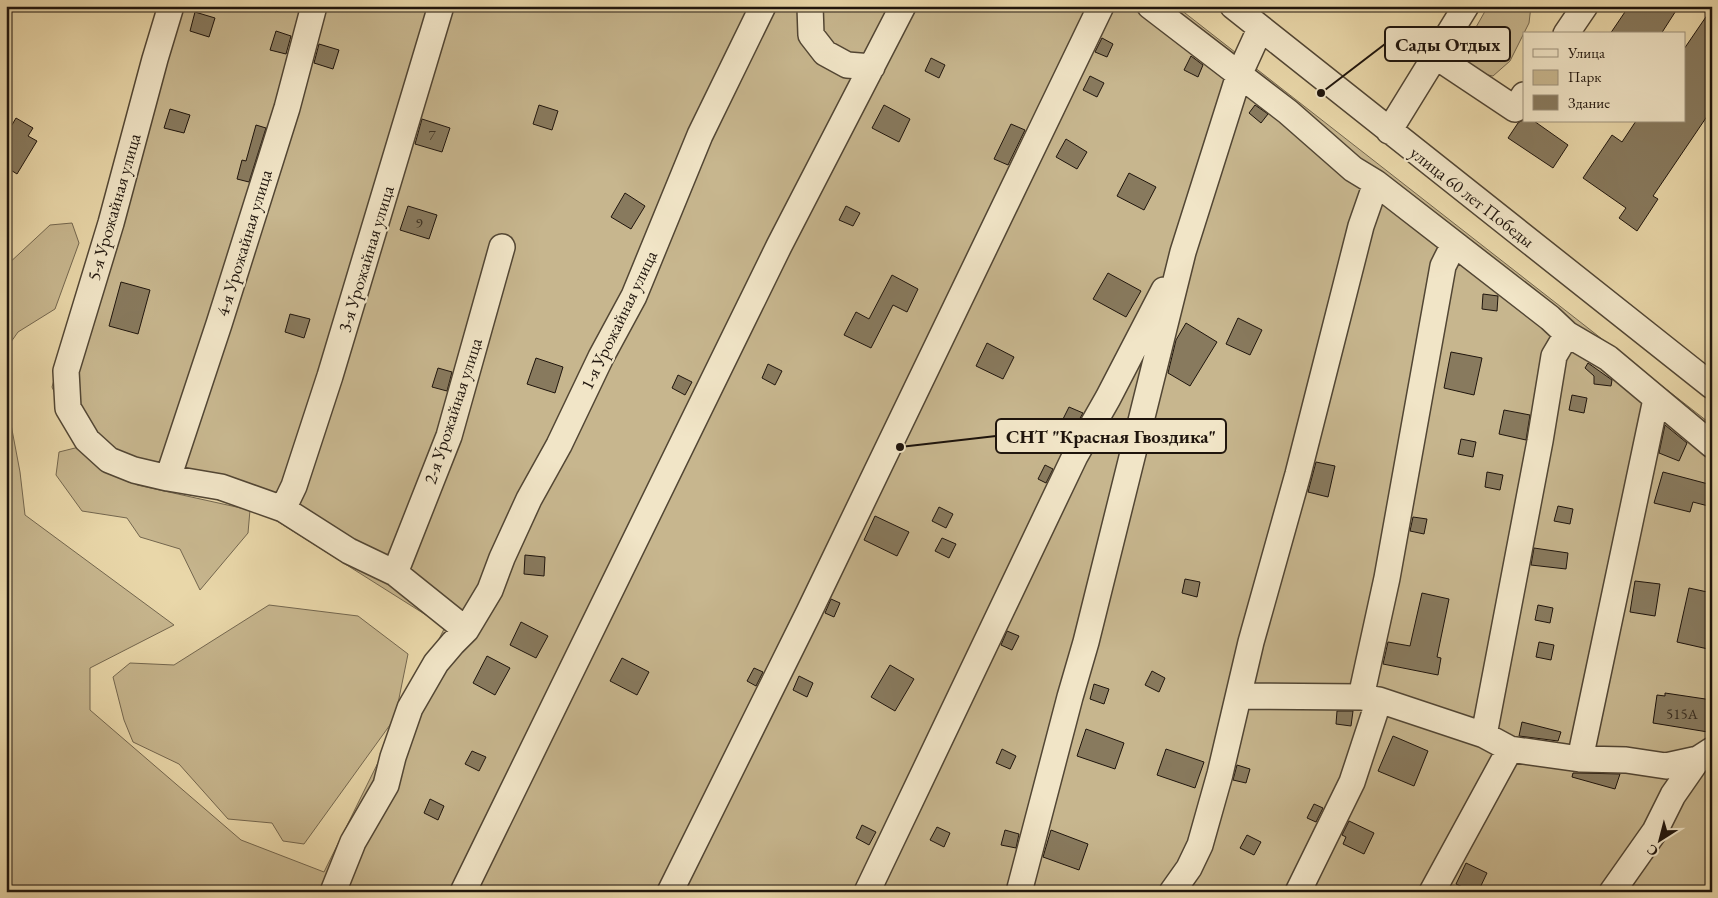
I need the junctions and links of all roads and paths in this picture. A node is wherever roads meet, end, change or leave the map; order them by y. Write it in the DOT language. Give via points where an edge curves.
graph roads {
  1 [pos="171,6"];
  2 [pos="314,6"];
  3 [pos="441,6"];
  4 [pos="763,6"];
  5 [pos="810,6"];
  6 [pos="903,6"];
  7 [pos="1101,6"];
  8 [pos="1150,6"];
  9 [pos="1232,6"];
  10 [pos="1466,6"];
  11 [pos="1585,6"];
  12 [pos="1260,29"];
  13 [pos="1567,32"];
  14 [pos="1434,55"];
  15 [pos="872,67"];
  16 [pos="1239,75"];
  17 [pos="1523,97"];
  18 [pos="1389,131"];
  19 [pos="1376,182"];
  20 [pos="1454,244"];
  21 [pos="502,247"];
  22 [pos="1183,252"];
  23 [pos="1567,334"];
  24 [pos="1712,386"];
  25 [pos="1656,399"];
  26 [pos="1712,445"];
  27 [pos="168,478"];
  28 [pos="283,508"];
  29 [pos="396,573"];
  30 [pos="466,630"];
  31 [pos="1238,696"];
  32 [pos="1370,698"];
  33 [pos="1484,735"];
  34 [pos="1510,749"];
  35 [pos="1705,754"];
  36 [pos="1580,759"];
  37 [pos="333,892"];
  38 [pos="463,892"];
  39 [pos="670,892"];
  40 [pos="867,892"];
  41 [pos="1019,892"];
  42 [pos="1172,892"];
  43 [pos="1298,892"];
  44 [pos="1432,892"];
  45 [pos="1612,892"];
  1 -- 27 [label="street, 5-я Урожайная улица" via="66,371 68,408 87,440 109,460"];
  2 -- 27 [label="street, 4-я Урожайная улица" via="287,108"];
  3 -- 28 [label="street, 3-я Урожайная улица" via="330,376 294,486"];
  4 -- 30 [label="street, 1-я Урожайная улица" via="700,135 634,296 529,499 490,590"];
  5 -- 15 [label="street" via="812,35 825,53 847,65"];
  6 -- 15 [label="street"];
  7 -- 39 [label="street" via="809,612"];
  8 -- 16 [label="street"];
  9 -- 12 [label="street, улица 60 лет Победы"];
  10 -- 14 [label="street"];
  11 -- 13 [label="street"];
  12 -- 16 [label="street"];
  12 -- 18 [label="street, улица 60 лет Победы"];
  14 -- 17 [label="street" via="1515,110"];
  14 -- 18 [label="street"];
  15 -- 38 [label="street" via="775,255"];
  16 -- 19 [label="street" via="1288,112 1353,169"];
  16 -- 22 [label="street"];
  18 -- 24 [label="street, улица 60 лет Победы"];
  19 -- 20 [label="street"];
  19 -- 31 [label="street" via="1361,226"];
  20 -- 23 [label="street"];
  20 -- 32 [label="street" via="1443,266 1387,578"];
  21 -- 29 [label="street, 2-я Урожайная улица" via="448,436"];
  22 -- 40 [label="street" via="1075,456"];
  22 -- 41 [label="street" via="1086,642"];
  23 -- 25 [label="street" via="1608,358"];
  23 -- 33 [label="street" via="1554,356"];
  25 -- 26 [label="street"];
  25 -- 36 [label="street"];
  27 -- 28 [label="street" via="221,488"];
  28 -- 29 [label="street" via="349,551"];
  29 -- 30 [label="street"];
  30 -- 37 [label="street, 1-я Урожайная улица" via="432,669 410,708 392,757 386,785 354,842"];
  31 -- 32 [label="street"];
  31 -- 42 [label="street" via="1200,845"];
  32 -- 33 [label="street"];
  32 -- 43 [label="street" via="1352,782"];
  33 -- 34 [label="street"];
  34 -- 36 [label="street"];
  34 -- 44 [label="street"];
  35 -- 36 [label="street" via="1666,766 1626,760"];
  35 -- 45 [label="street" via="1673,795 1655,831"];
}
